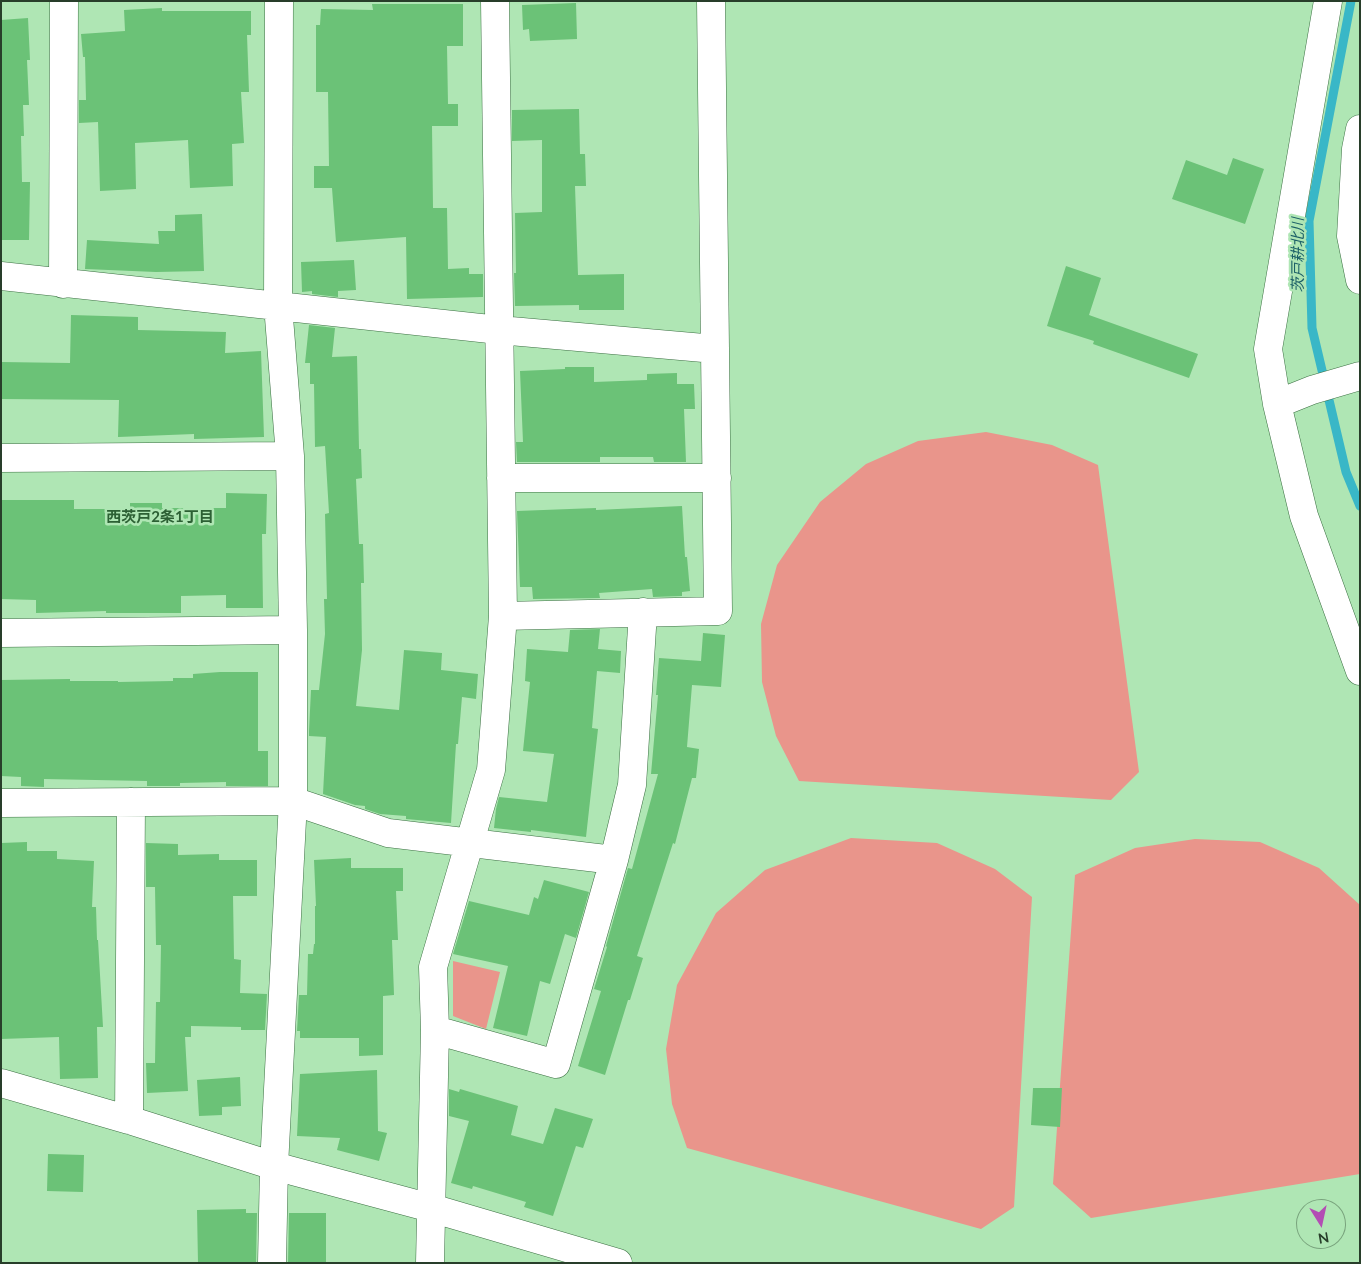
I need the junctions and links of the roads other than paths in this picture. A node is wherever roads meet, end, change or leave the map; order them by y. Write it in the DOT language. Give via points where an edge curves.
graph roads {
  1 [pos="64,1"];
  2 [pos="279,1"];
  3 [pos="495,1"];
  4 [pos="711,1"];
  5 [pos="1328,1"];
  6 [pos="1360,129"];
  7 [pos="1,276"];
  8 [pos="1360,280"];
  9 [pos="63,284"];
  10 [pos="278,305"];
  11 [pos="499,330"];
  12 [pos="715,349"];
  13 [pos="1352,378"];
  14 [pos="1277,404"];
  15 [pos="290,456"];
  16 [pos="1,458"];
  17 [pos="501,478"];
  18 [pos="716,478"];
  19 [pos="642,612"];
  20 [pos="503,616"];
  21 [pos="293,630"];
  22 [pos="1,633"];
  23 [pos="1360,671"];
  24 [pos="293,801"];
  25 [pos="131,802"];
  26 [pos="1,803"];
  27 [pos="469,842"];
  28 [pos="614,860"];
  29 [pos="435,1030"];
  30 [pos="1,1083"];
  31 [pos="129,1120"];
  32 [pos="274,1166"];
  33 [pos="431,1208"];
  34 [pos="272,1263"];
  35 [pos="430,1263"];
  36 [pos="618,1263"];
  1 -- 9 [label="street"];
  2 -- 10 [label="street"];
  3 -- 11 [label="street"];
  4 -- 12 [label="street"];
  5 -- 14 [label="street" via="1268,349"];
  6 -- 8 [label="street" via="1351,236"];
  7 -- 9 [label="street"];
  9 -- 10 [label="street"];
  10 -- 11 [label="street"];
  10 -- 15 [label="street"];
  11 -- 12 [label="street"];
  11 -- 17 [label="street"];
  12 -- 18 [label="street"];
  13 -- 14 [label="street"];
  14 -- 23 [label="street" via="1304,516"];
  15 -- 16 [label="street"];
  15 -- 21 [label="street"];
  17 -- 18 [label="street"];
  17 -- 20 [label="street"];
  18 -- 19 [label="street" via="718,611"];
  19 -- 20 [label="street"];
  19 -- 28 [label="street" via="632,785"];
  20 -- 27 [label="street" via="491,770"];
  21 -- 22 [label="street"];
  21 -- 24 [label="street"];
  24 -- 25 [label="street"];
  24 -- 27 [label="street" via="388,833"];
  24 -- 32 [label="street"];
  25 -- 26 [label="street"];
  25 -- 31 [label="street"];
  27 -- 28 [label="street"];
  27 -- 29 [label="street" via="433,967"];
  28 -- 29 [label="street" via="556,1064"];
  29 -- 33 [label="street"];
  30 -- 31 [label="street"];
  31 -- 32 [label="street"];
  32 -- 33 [label="street"];
  32 -- 34 [label="street"];
  33 -- 35 [label="street"];
  33 -- 36 [label="street"];
}
